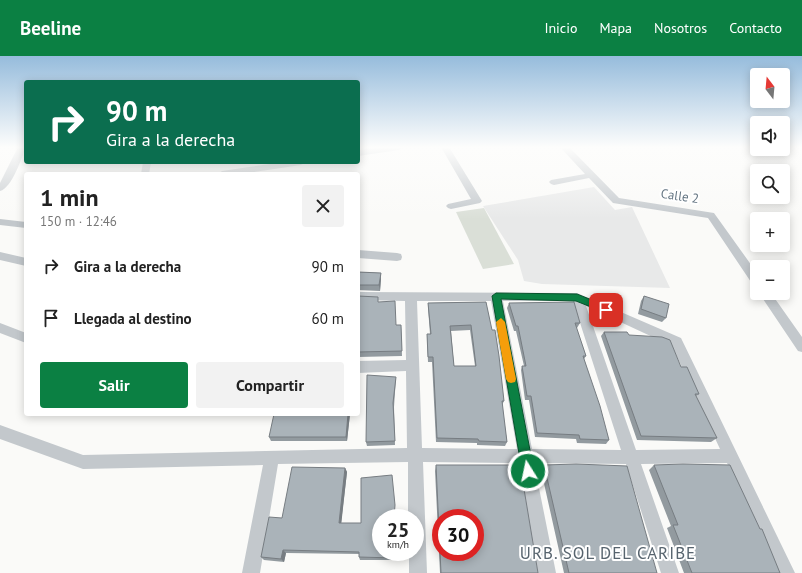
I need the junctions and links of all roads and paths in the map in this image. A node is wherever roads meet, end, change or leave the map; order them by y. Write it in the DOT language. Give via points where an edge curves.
graph roads {
  1 [pos="11,171"];
  2 [pos="459,171"];
  3 [pos="587,171"];
  4 [pos="591,175"];
  5 [pos="554,182"];
  6 [pos="0,188"];
  7 [pos="450,206"];
  8 [pos="0,222"];
  9 [pos="24,225"];
  10 [pos="360,254"];
  11 [pos="0,256"];
  12 [pos="397,257"];
  13 [pos="24,262"];
  14 [pos="750,272"];
  15 [pos="360,296"];
  16 [pos="411,296"];
  17 [pos="496,296"];
  18 [pos="577,297"];
  19 [pos="770,300"];
  20 [pos="0,328"];
  21 [pos="24,337"];
  22 [pos="802,347"];
  23 [pos="413,365"];
  24 [pos="360,367"];
  25 [pos="0,432"];
  26 [pos="415,455"];
  27 [pos="525,456"];
  28 [pos="731,456"];
  29 [pos="272,457"];
  30 [pos="631,457"];
  31 [pos="250,573"];
  32 [pos="418,573"];
  33 [pos="547,573"];
  34 [pos="670,573"];
  35 [pos="786,573"];
  1 -- 6 [label="street" via="5,184"];
  2 -- 7 [label="street" via="477,201"];
  3 -- 4 [label="street, Calle 2"];
  4 -- 5 [label="street"];
  4 -- 14 [label="street, Calle 2" via="616,202 711,216"];
  8 -- 9 [label="street"];
  10 -- 12 [label="street"];
  11 -- 13 [label="street"];
  15 -- 16 [label="street"];
  16 -- 17 [label="street"];
  16 -- 23 [label="street"];
  17 -- 18 [label="street"];
  17 -- 27 [label="street"];
  18 -- 28 [label="street" via="677,342"];
  18 -- 30 [label="street"];
  19 -- 22 [label="street"];
  20 -- 21 [label="street"];
  23 -- 24 [label="street"];
  23 -- 26 [label="street"];
  25 -- 29 [label="street" via="83,462"];
  26 -- 27 [label="street"];
  26 -- 29 [label="street"];
  26 -- 32 [label="street"];
  27 -- 30 [label="street"];
  27 -- 33 [label="street"];
  28 -- 30 [label="street"];
  28 -- 35 [label="street"];
  29 -- 31 [label="street"];
  30 -- 34 [label="street"];
}
